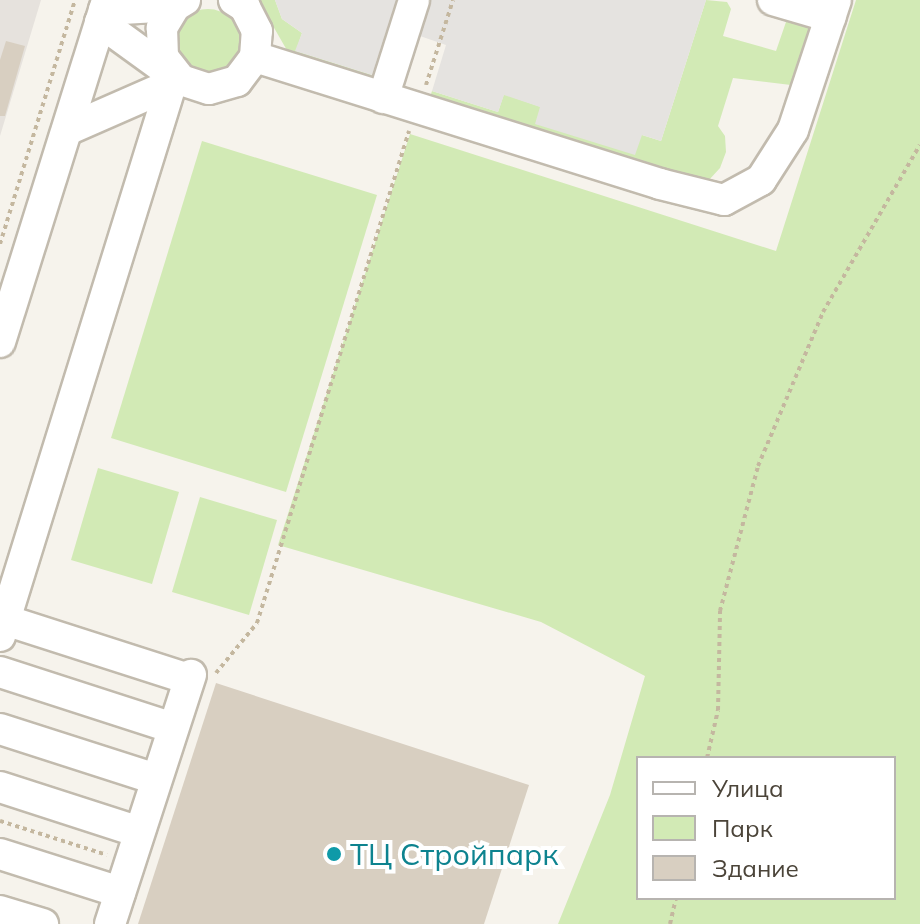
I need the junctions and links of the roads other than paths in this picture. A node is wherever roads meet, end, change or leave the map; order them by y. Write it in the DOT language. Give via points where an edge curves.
graph roads {
  1 [pos="234,0"];
  2 [pos="414,0"];
  3 [pos="773,0"];
  4 [pos="180,3"];
  5 [pos="834,8"];
  6 [pos="103,11"];
  7 [pos="255,57"];
  8 [pos="176,82"];
  9 [pos="383,98"];
  10 [pos="67,130"];
  11 [pos="1,336"];
  12 [pos="3,628"];
  13 [pos="0,672"];
  14 [pos="173,728"];
  15 [pos="0,729"];
  16 [pos="156,779"];
  17 [pos="0,787"];
  18 [pos="139,832"];
  19 [pos="0,854"];
  20 [pos="120,892"];
  21 [pos="0,911"];
  22 [pos="43,924"];
  23 [pos="110,924"];
  1 -- 7 [label="street" via="245,7 257,31"];
  2 -- 9 [label="street"];
  3 -- 5 [label="street"];
  4 -- 6 [label="street"];
  4 -- 8 [label="street" via="162,28 163,57"];
  5 -- 9 [label="street" via="793,130 761,180 724,200"];
  6 -- 8 [label="street"];
  6 -- 10 [label="street"];
  7 -- 8 [label="street" via="237,81 209,89"];
  7 -- 9 [label="street"];
  8 -- 10 [label="street"];
  8 -- 12 [label="street"];
  10 -- 11 [label="street"];
  12 -- 14 [label="street" via="197,678"];
  13 -- 14 [label="street"];
  14 -- 16 [label="street"];
  15 -- 16 [label="street"];
  16 -- 18 [label="street"];
  17 -- 18 [label="street"];
  18 -- 20 [label="street"];
  19 -- 20 [label="street"];
  20 -- 23 [label="street"];
  21 -- 22 [label="street"];
}
